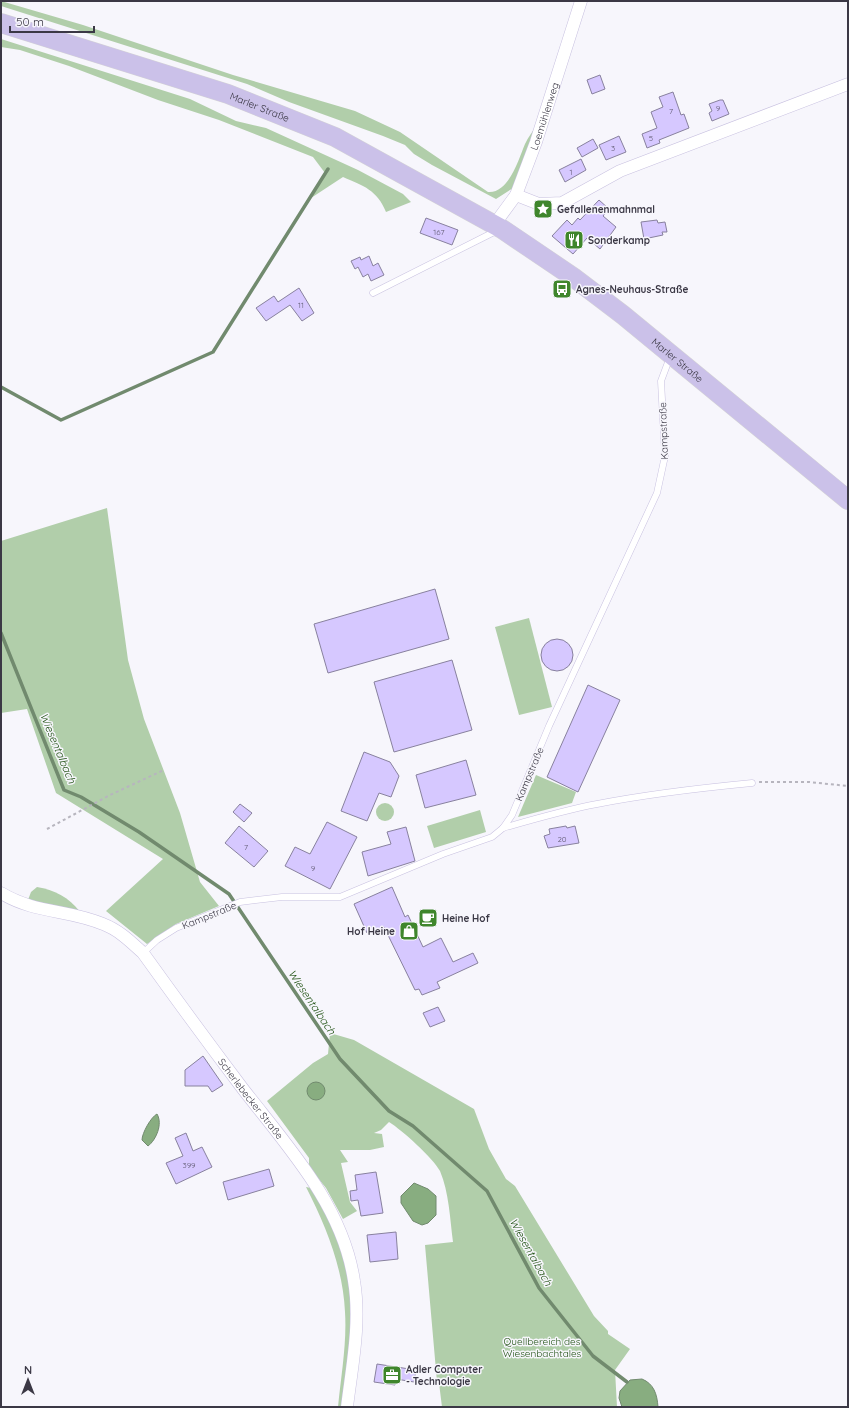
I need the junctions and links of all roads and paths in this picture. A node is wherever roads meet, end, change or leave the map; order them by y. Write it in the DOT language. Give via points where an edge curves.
graph roads {
  1 [pos="581,1"];
  2 [pos="1,23"];
  3 [pos="848,84"];
  4 [pos="516,195"];
  5 [pos="498,227"];
  6 [pos="373,294"];
  7 [pos="671,356"];
  8 [pos="848,500"];
  9 [pos="164,770"];
  10 [pos="752,782"];
  11 [pos="848,786"];
  12 [pos="503,828"];
  13 [pos="48,829"];
  14 [pos="1,893"];
  15 [pos="143,953"];
  16 [pos="347,1407"];
  1 -- 4 [label="street, Loemühlenweg" via="536,142"];
  2 -- 5 [label="main road, Marler Straße" via="228,94 335,137"];
  3 -- 4 [label="street" via="620,171 562,203 539,204"];
  4 -- 5 [label="street, Loemühlenweg"];
  5 -- 6 [label="lane"];
  5 -- 7 [label="main road, Marler Straße" via="573,277"];
  7 -- 8 [label="main road, Marler Straße"];
  7 -- 12 [label="lane, Kampstraße" via="661,381 665,456 657,493 549,726 512,815"];
  9 -- 13 [label="path" via="110,795"];
  10 -- 11 [label="path" via="809,782"];
  10 -- 12 [label="lane" via="597,804"];
  12 -- 15 [label="lane, Kampstraße" via="492,837 443,854 340,897 282,897 240,902 224,907 176,928"];
  14 -- 15 [label="street, Scherlebecker Straße" via="27,906 105,924"];
  15 -- 16 [label="street, Scherlebecker Straße" via="314,1182 338,1223 348,1253 356,1299 354,1348"];
}
